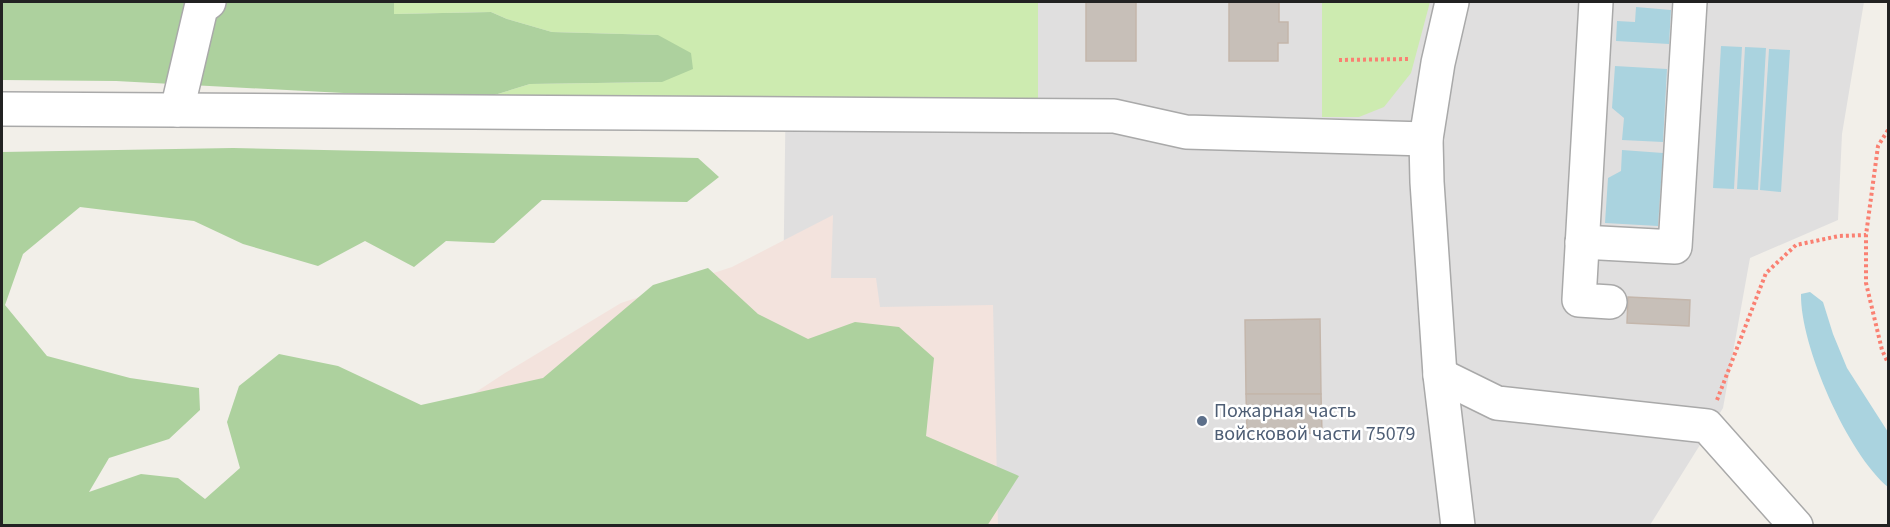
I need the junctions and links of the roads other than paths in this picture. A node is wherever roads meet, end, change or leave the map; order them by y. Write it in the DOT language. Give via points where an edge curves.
graph roads {
  1 [pos="209,2"];
  2 [pos="1452,2"];
  3 [pos="1596,2"];
  4 [pos="1690,2"];
  5 [pos="2,109"];
  6 [pos="177,110"];
  7 [pos="1426,139"];
  8 [pos="1582,242"];
  9 [pos="1610,302"];
  10 [pos="1440,375"];
  11 [pos="1458,525"];
  12 [pos="1796,525"];
  1 -- 6 [label="street" via="201,8"];
  2 -- 7 [label="street"];
  3 -- 8 [label="street"];
  4 -- 8 [label="street" via="1675,247"];
  5 -- 6 [label="street"];
  6 -- 7 [label="street" via="1114,116 1186,132"];
  7 -- 10 [label="street"];
  8 -- 9 [label="street" via="1579,300"];
  10 -- 11 [label="street"];
  10 -- 12 [label="street" via="1497,403 1707,426"];
}
